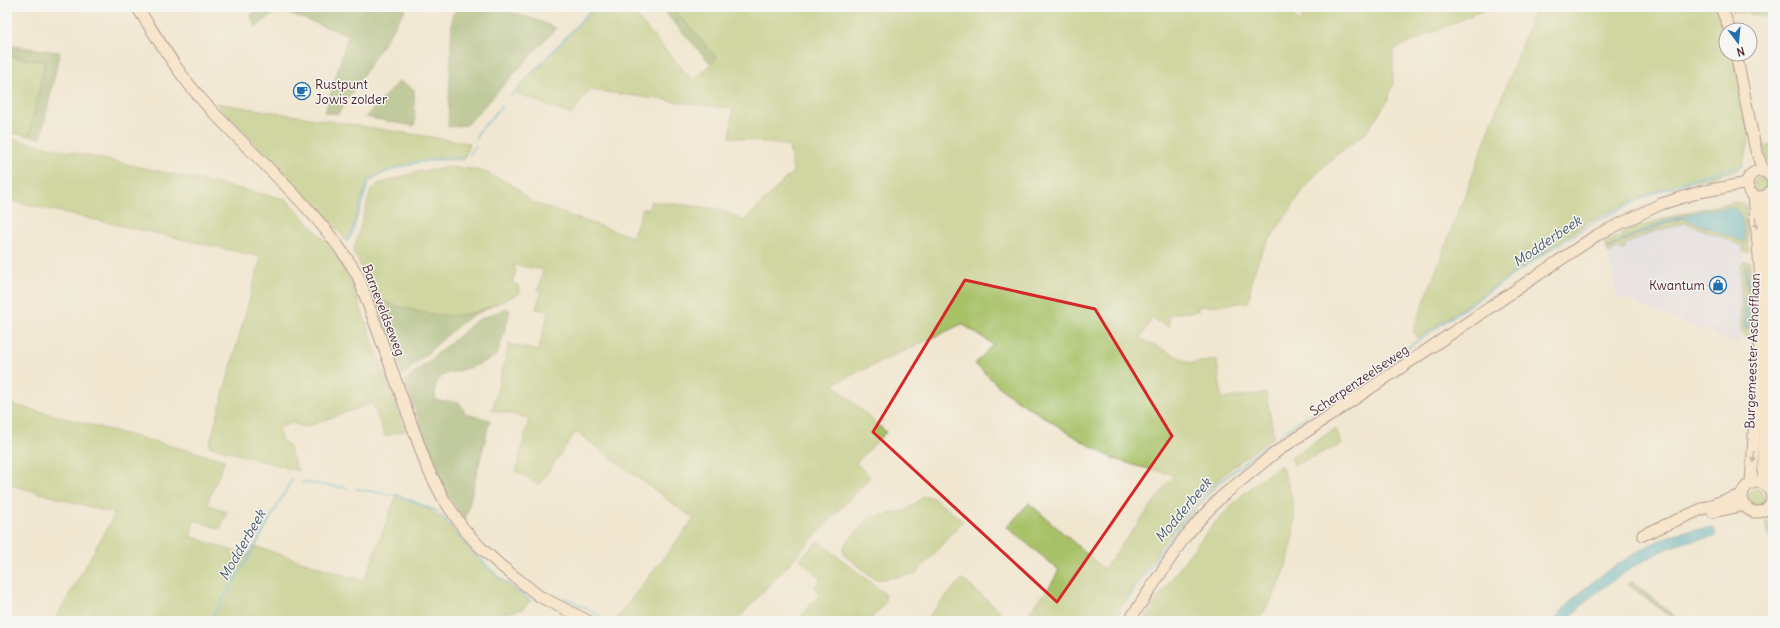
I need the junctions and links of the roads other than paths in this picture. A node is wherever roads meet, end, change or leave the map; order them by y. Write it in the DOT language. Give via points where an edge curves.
graph roads {
  1 [pos="137,7"];
  2 [pos="1721,7"];
  3 [pos="1727,22"];
  4 [pos="1738,62"];
  5 [pos="1759,171"];
  6 [pos="1773,184"];
  7 [pos="1753,191"];
  8 [pos="1751,483"];
  9 [pos="1770,492"];
  10 [pos="1743,500"];
  11 [pos="1644,535"];
  12 [pos="588,621"];
  13 [pos="1129,621"];
  1 -- 12 [label="main road, Barneveldseweg" via="171,60 199,96 334,239 349,260 358,276 427,467 463,528 512,576 539,596"];
  2 -- 3 [label="main road"];
  4 -- 5 [label="main road"];
  5 -- 6 [label="main road" via="1770,176"];
  5 -- 7 [label="main road" via="1748,178"];
  6 -- 7 [label="main road" via="1770,192"];
  7 -- 8 [label="main road, Burgemeester Aschofflaan, one-way" via="1762,308"];
  7 -- 9 [label="main road, Burgemeester Aschofflaan" via="1770,309"];
  7 -- 13 [label="main road, Scherpenzeelseweg" via="1706,197 1648,210 1597,235 1276,452 1221,497 1184,538"];
  8 -- 9 [label="main road"];
  8 -- 10 [label="main road" via="1746,486"];
  9 -- 10 [label="main road" via="1767,507 1759,511 1749,510"];
  10 -- 11 [label="main road" via="1711,506"];
}
